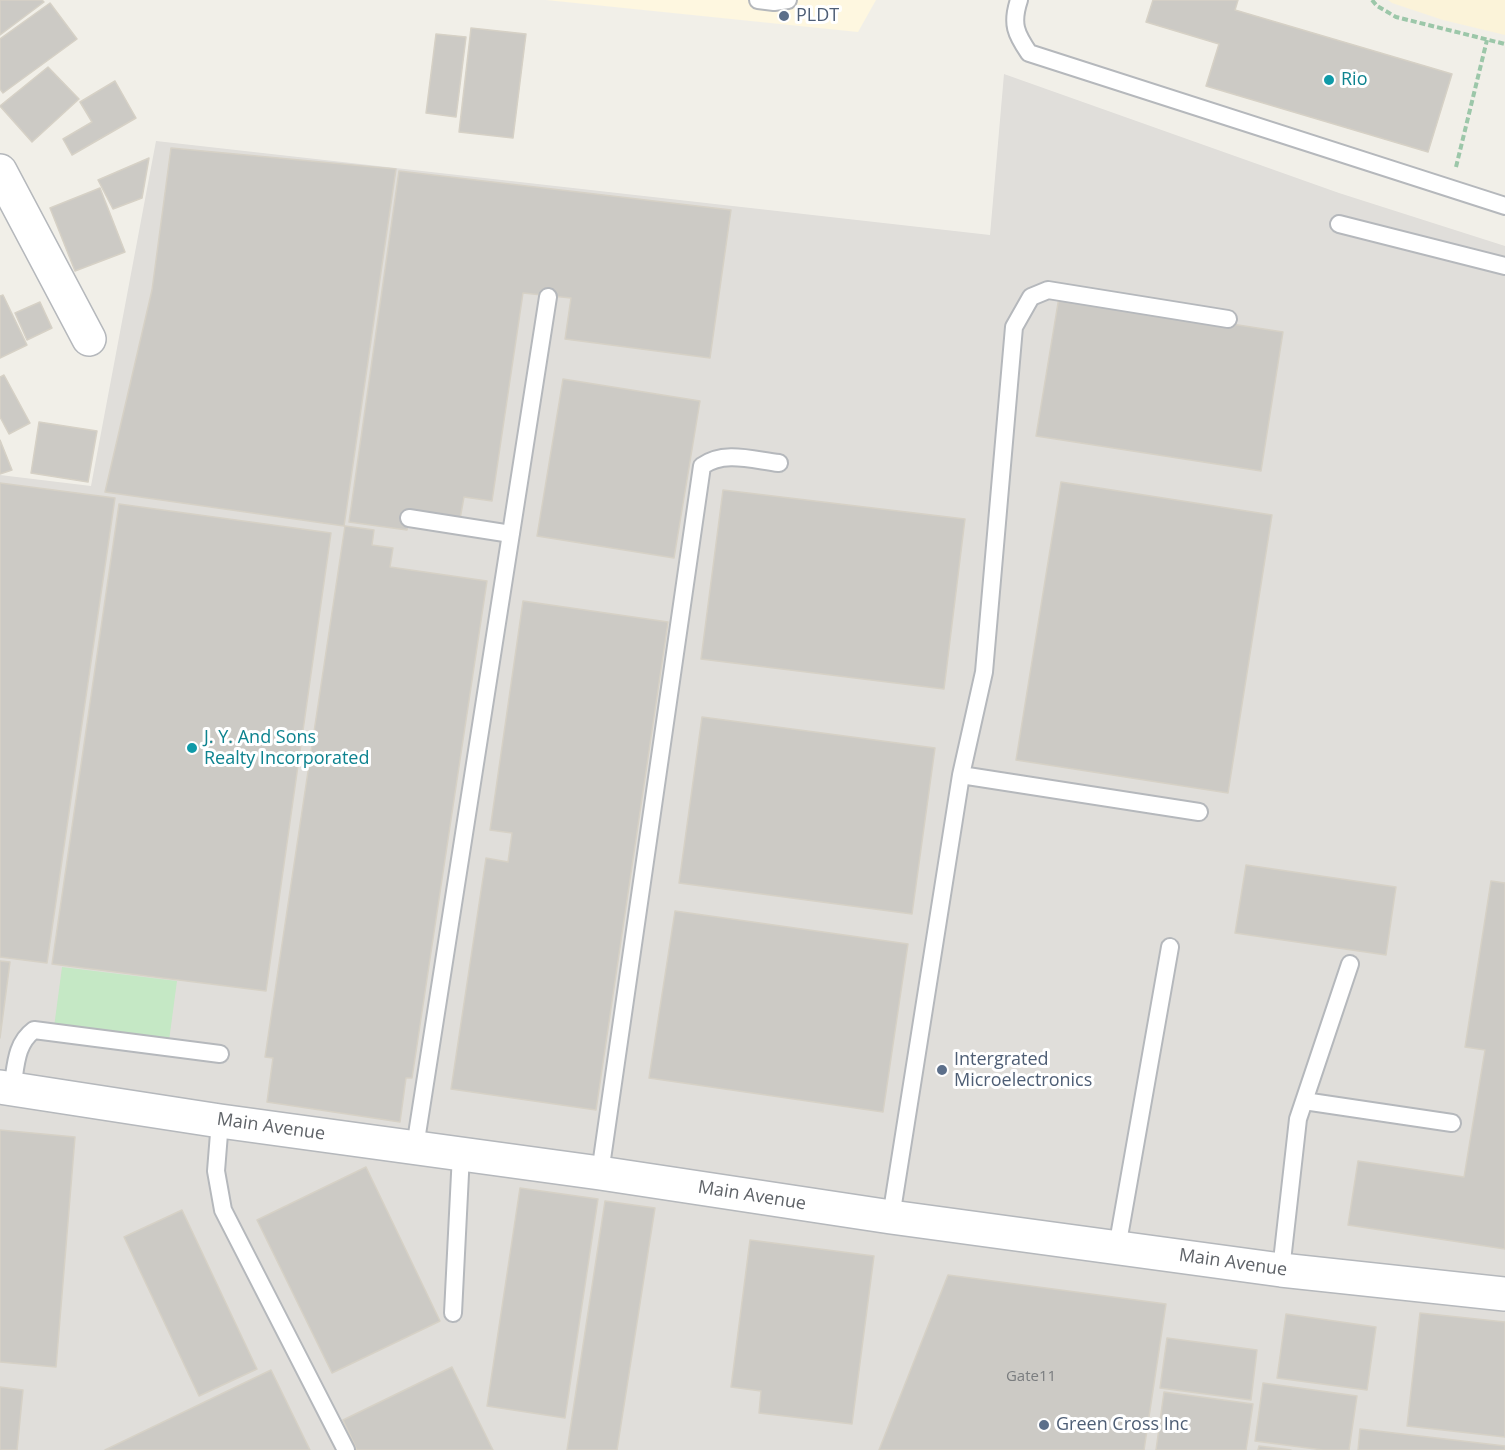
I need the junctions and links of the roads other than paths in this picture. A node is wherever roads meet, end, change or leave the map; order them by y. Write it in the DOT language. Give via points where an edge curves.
graph roads {
  1 [pos="758,0"];
  2 [pos="788,0"];
  3 [pos="1019,0"];
  4 [pos="0,171"];
  5 [pos="1505,206"];
  6 [pos="1339,224"];
  7 [pos="1505,266"];
  8 [pos="548,297"];
  9 [pos="1228,319"];
  10 [pos="89,339"];
  11 [pos="779,463"];
  12 [pos="409,518"];
  13 [pos="511,534"];
  14 [pos="961,776"];
  15 [pos="1199,812"];
  16 [pos="1170,947"];
  17 [pos="1350,964"];
  18 [pos="220,1054"];
  19 [pos="6,1088"];
  20 [pos="1304,1101"];
  21 [pos="220,1120"];
  22 [pos="1452,1123"];
  23 [pos="415,1147"];
  24 [pos="461,1154"];
  25 [pos="600,1173"];
  26 [pos="891,1217"];
  27 [pos="1117,1248"];
  28 [pos="1281,1270"];
  29 [pos="1505,1294"];
  30 [pos="453,1312"];
  31 [pos="346,1450"];
  1 -- 2 [label="lane"];
  3 -- 5 [label="lane" via="1016,33 1029,53"];
  4 -- 10 [label="street"];
  6 -- 7 [label="lane"];
  8 -- 13 [label="lane"];
  9 -- 14 [label="lane" via="1048,290 1031,297 1020,314 1014,327 984,672"];
  11 -- 25 [label="lane" via="726,456 702,466"];
  12 -- 13 [label="lane"];
  13 -- 23 [label="lane"];
  14 -- 15 [label="lane"];
  14 -- 26 [label="lane"];
  16 -- 27 [label="lane"];
  17 -- 20 [label="lane"];
  18 -- 19 [label="lane" via="34,1030 20,1045"];
  19 -- 21 [label="street, Main Avenue"];
  20 -- 22 [label="lane"];
  20 -- 28 [label="lane" via="1298,1119"];
  21 -- 23 [label="street, Main Avenue"];
  21 -- 31 [label="lane" via="216,1171 223,1210"];
  23 -- 24 [label="street, Main Avenue"];
  24 -- 25 [label="street, Main Avenue"];
  24 -- 30 [label="lane"];
  25 -- 26 [label="street, Main Avenue"];
  26 -- 27 [label="street, Main Avenue"];
  27 -- 28 [label="street, Main Avenue"];
  28 -- 29 [label="street, Main Avenue"];
}
